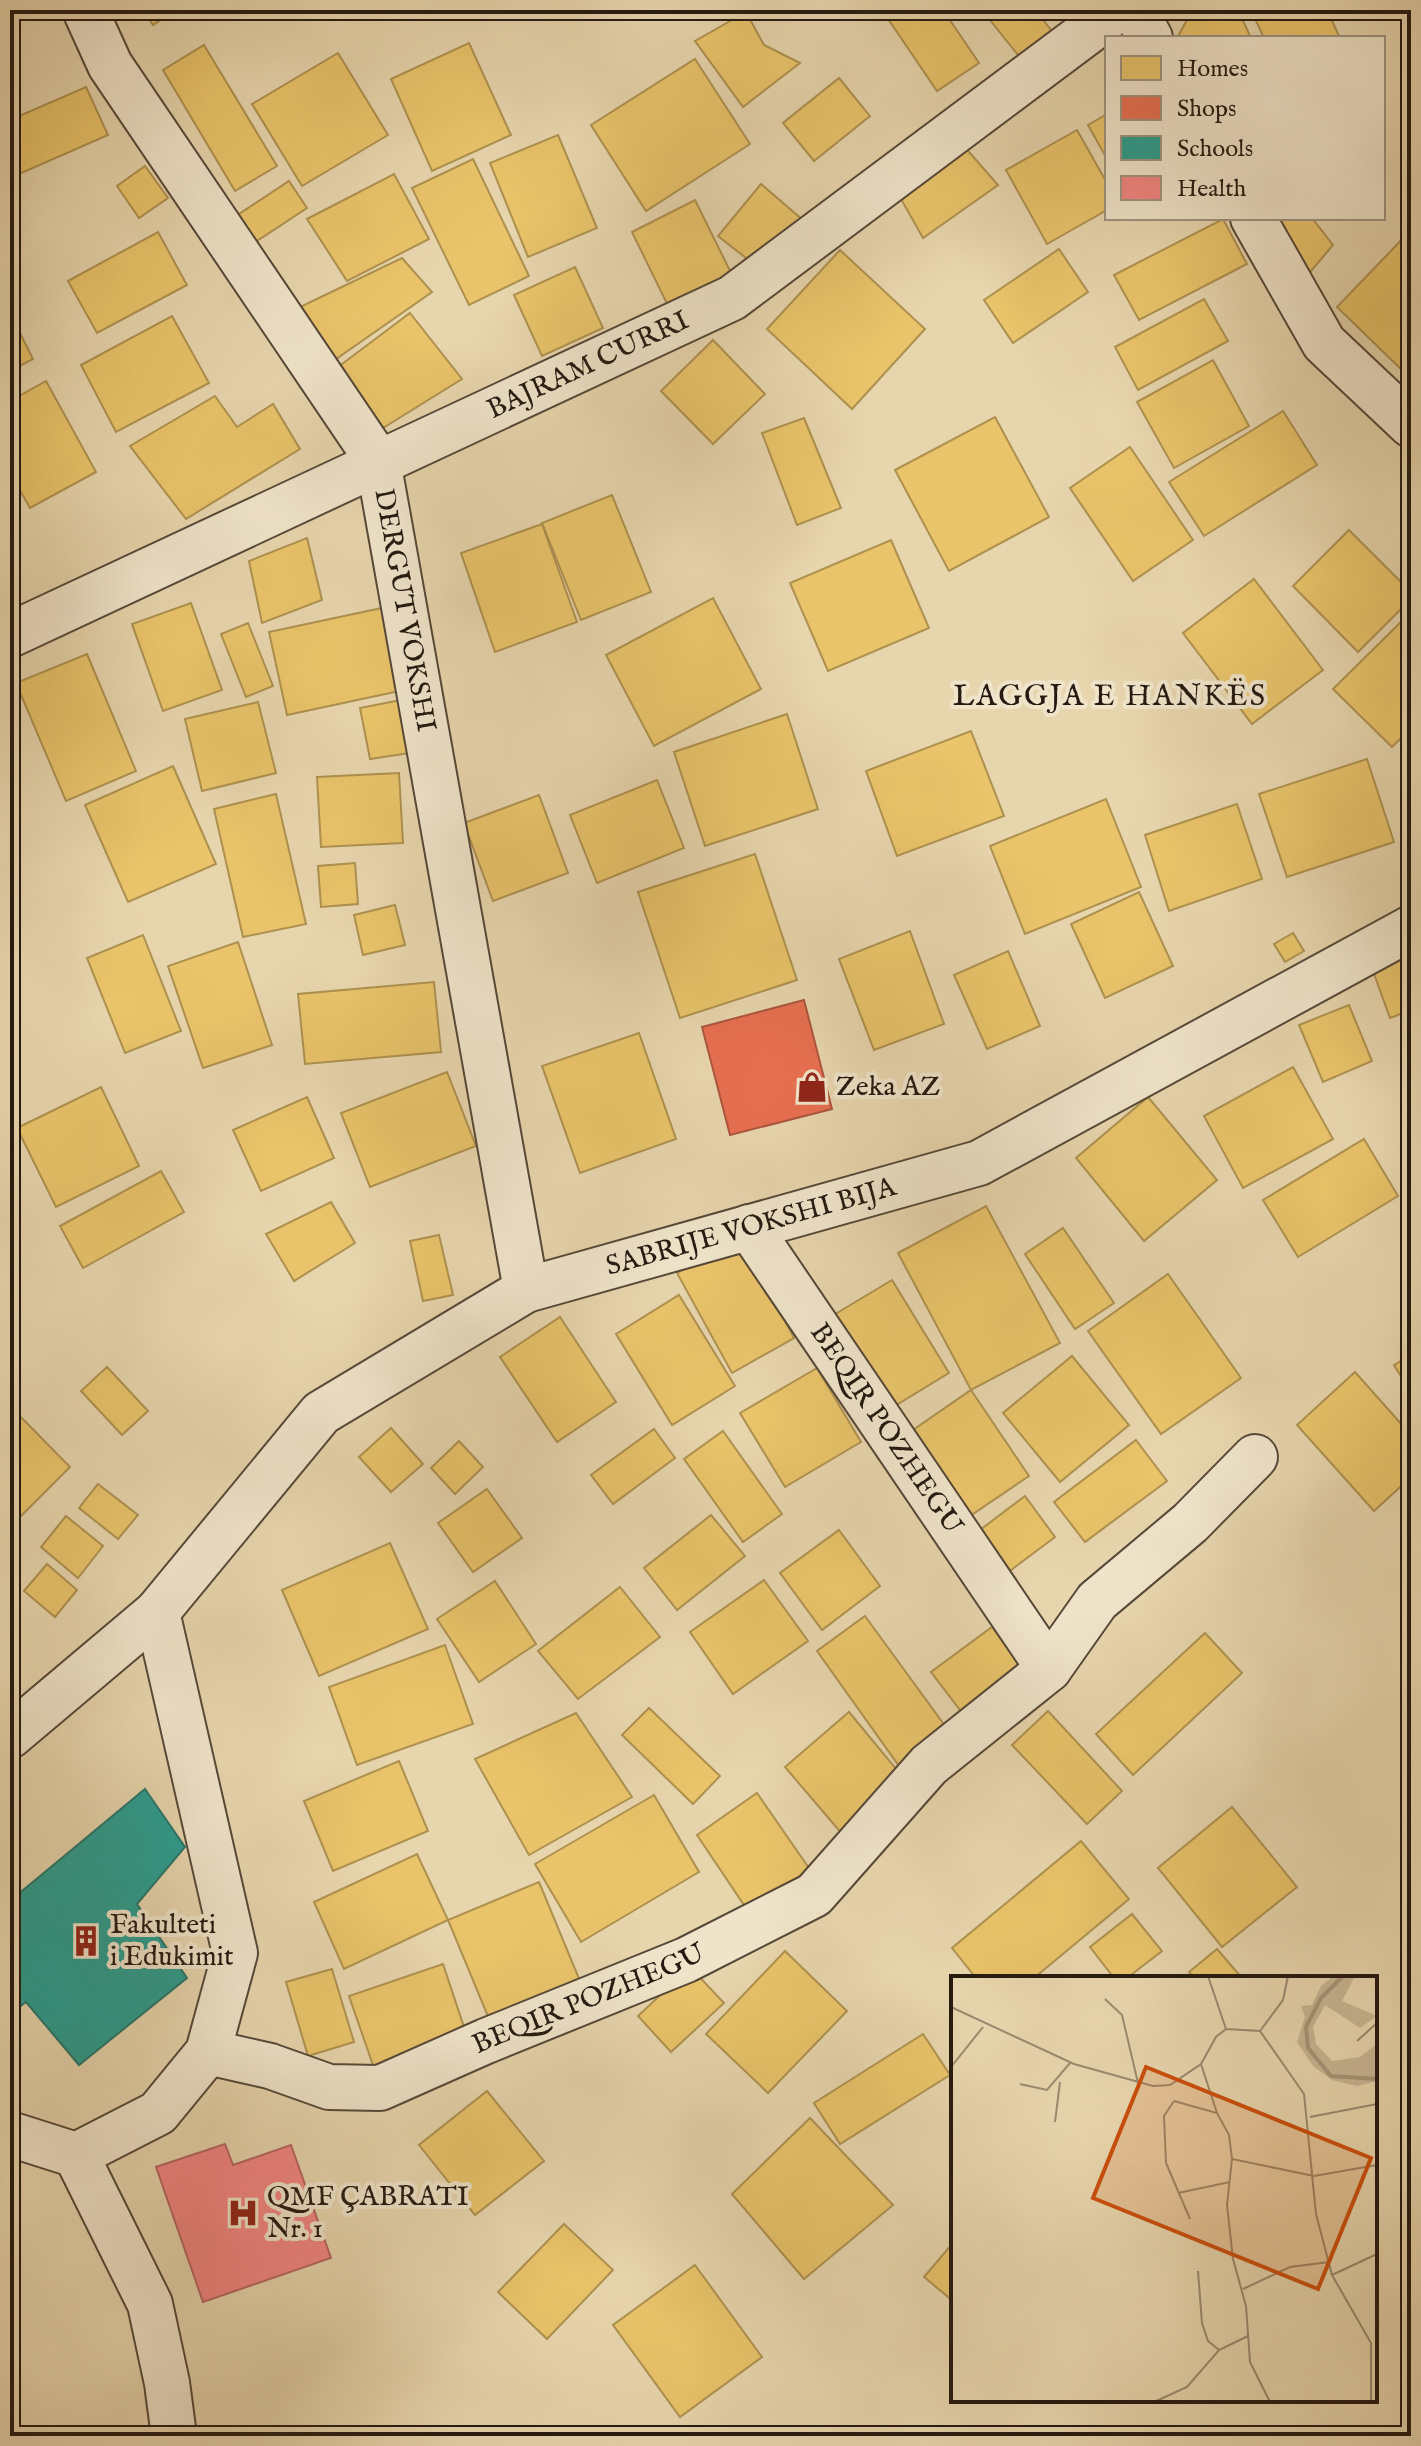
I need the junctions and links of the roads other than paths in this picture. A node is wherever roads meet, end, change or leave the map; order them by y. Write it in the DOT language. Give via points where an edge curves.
graph roads {
  1 [pos="85,10"];
  2 [pos="1117,10"];
  3 [pos="1135,10"];
  4 [pos="1149,36"];
  5 [pos="1254,220"];
  6 [pos="1411,425"];
  7 [pos="378,461"];
  8 [pos="10,635"];
  9 [pos="1411,928"];
  10 [pos="749,1227"];
  11 [pos="526,1290"];
  12 [pos="1255,1457"];
  13 [pos="157,1612"];
  14 [pos="1049,1669"];
  15 [pos="10,1736"];
  16 [pos="208,2052"];
  17 [pos="10,2134"];
  18 [pos="76,2155"];
  19 [pos="174,2436"];
  1 -- 7 [label="street, DERGUT VOKSHI" via="110,65"];
  2 -- 7 [label="street, BAJRAM CURRI" via="732,298"];
  3 -- 4 [label="street"];
  5 -- 6 [label="street" via="1324,343"];
  7 -- 8 [label="street, BAJRAM CURRI"];
  7 -- 11 [label="street, DERGUT VOKSHI"];
  9 -- 10 [label="street, SABRIJE VOKSHI BIJA" via="979,1163"];
  10 -- 11 [label="street, SABRIJE VOKSHI BIJA"];
  10 -- 14 [label="street, BEQIR POZHEGU"];
  11 -- 13 [label="street, SABRIJE VOKSHI BIJA" via="321,1413"];
  12 -- 14 [label="street, BEQIR POZHEGU" via="1190,1523 1097,1601"];
  13 -- 15 [label="street, SABRIJE VOKSHI BIJA"];
  13 -- 16 [label="street" via="235,1953"];
  14 -- 16 [label="street, BEQIR POZHEGU" via="929,1765 814,1895 686,1960 380,2088 329,2087"];
  16 -- 18 [label="street" via="158,2113"];
  17 -- 18 [label="street"];
  18 -- 19 [label="street" via="150,2304"];
}
